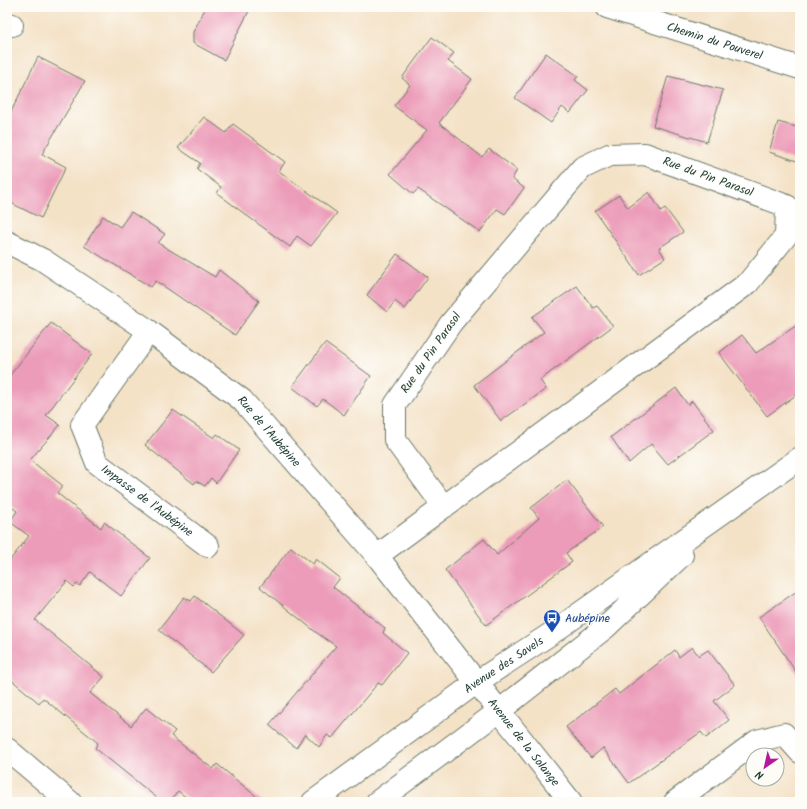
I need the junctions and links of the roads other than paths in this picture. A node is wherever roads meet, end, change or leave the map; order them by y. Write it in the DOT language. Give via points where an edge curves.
graph roads {
  1 [pos="607,7"];
  2 [pos="800,68"];
  3 [pos="7,242"];
  4 [pos="149,331"];
  5 [pos="800,458"];
  6 [pos="736,503"];
  7 [pos="444,507"];
  8 [pos="208,546"];
  9 [pos="377,556"];
  10 [pos="476,682"];
  11 [pos="499,711"];
  12 [pos="7,748"];
  13 [pos="800,752"];
  14 [pos="70,802"];
  15 [pos="313,802"];
  16 [pos="376,802"];
  17 [pos="571,802"];
  18 [pos="675,802"];
  1 -- 2 [label="street, Chemin du Pouverel"];
  3 -- 4 [label="street, Rue de l'Aubépine" via="43,260"];
  4 -- 8 [label="street, Impasse de l'Aubépine" via="82,425 97,463"];
  4 -- 9 [label="street, Rue de l'Aubépine" via="242,400"];
  5 -- 6 [label="street, Avenue des Savels"];
  6 -- 10 [label="street, Avenue des Savels" via="552,633"];
  6 -- 11 [label="street, Avenue des Savels" via="606,627"];
  7 -- 7 [label="street, Rue du Pin Parasol" via="395,440 395,405 451,323 582,168 609,155 645,154 787,206 786,236 748,283"];
  7 -- 9 [label="street, Rue du Pin Parasol"];
  9 -- 10 [label="street, Rue de l'Aubépine"];
  10 -- 11 [label="street, Avenue de la Solange"];
  10 -- 15 [label="street, Avenue des Savels"];
  11 -- 16 [label="street, Avenue des Savels"];
  11 -- 17 [label="street, Avenue de la Solange"];
  12 -- 14 [label="street"];
  13 -- 18 [label="street" via="784,734 757,741"];
}
